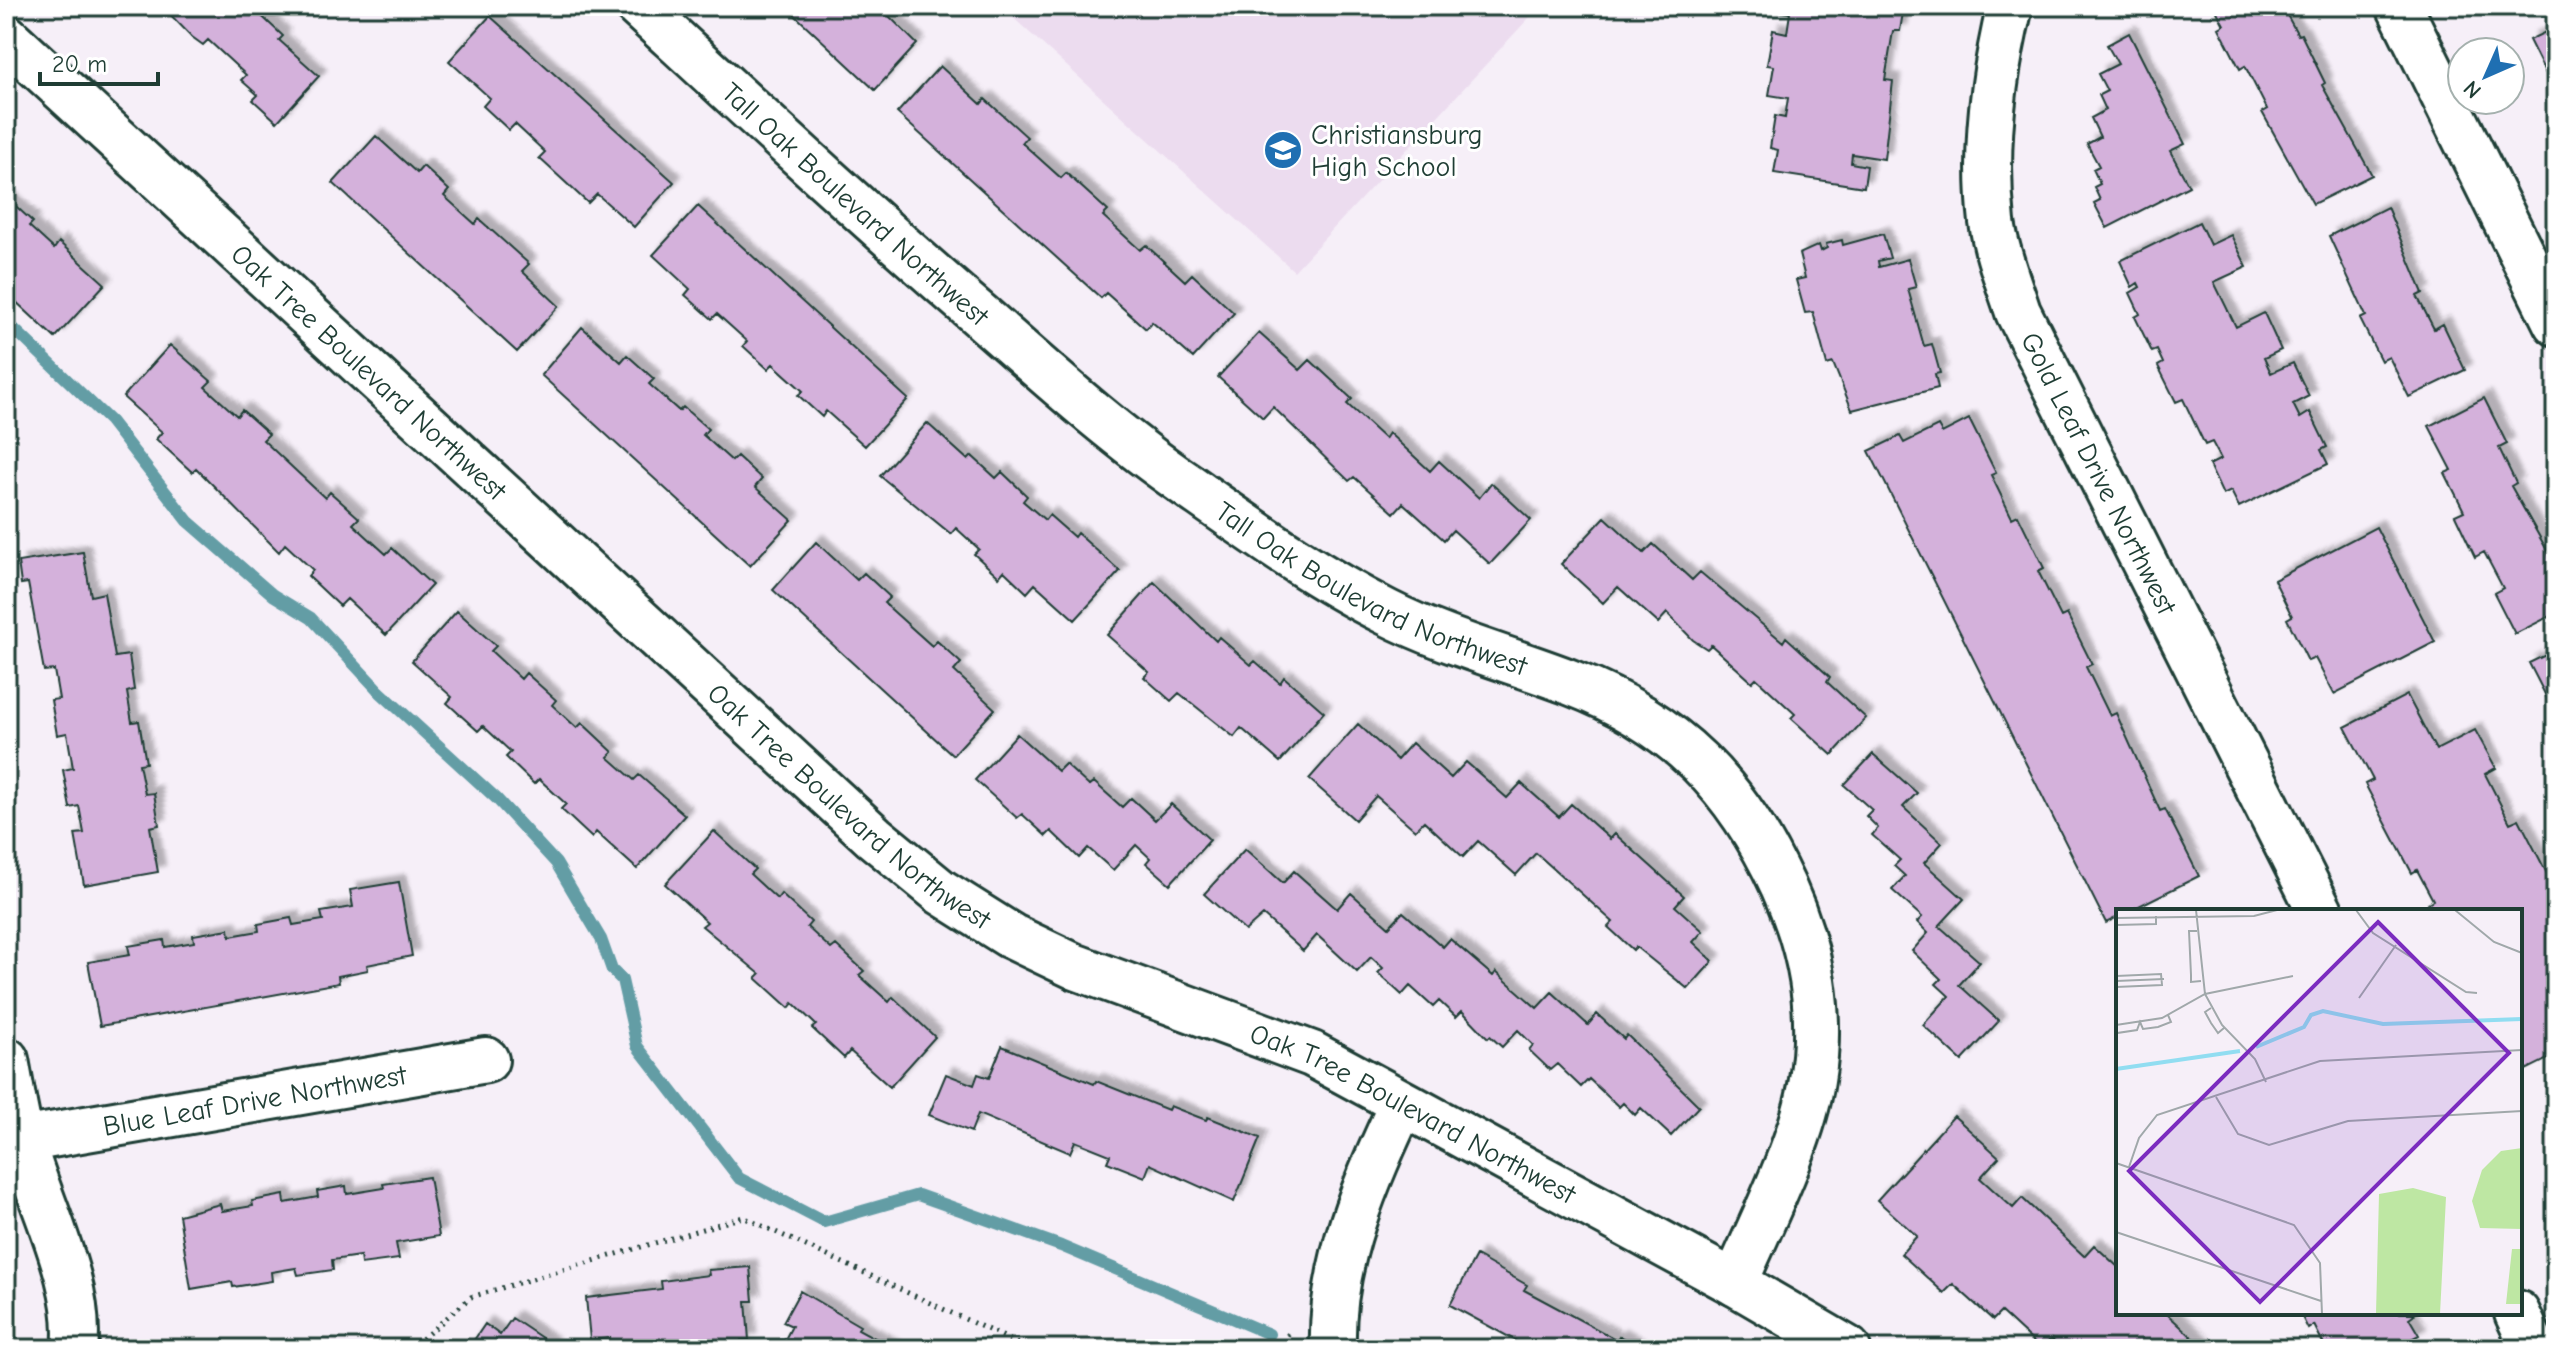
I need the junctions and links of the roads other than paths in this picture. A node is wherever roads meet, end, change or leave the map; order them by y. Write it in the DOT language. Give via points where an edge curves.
graph roads {
  1 [pos="638,6"];
  2 [pos="2010,6"];
  3 [pos="2399,6"];
  4 [pos="6,37"];
  5 [pos="2556,323"];
  6 [pos="2319,909"];
  7 [pos="6,1060"];
  8 [pos="486,1060"];
  9 [pos="1402,1104"];
  10 [pos="22,1140"];
  11 [pos="1735,1283"];
  12 [pos="2518,1315"];
  13 [pos="75,1349"];
  14 [pos="1333,1349"];
  15 [pos="1848,1349"];
  16 [pos="2534,1349"];
  1 -- 11 [label="street, Tall Oak Boulevard Northwest" via="912,257 1179,480 1282,552 1386,612 1576,684 1647,720 1705,764 1768,852 1793,908 1814,982 1817,1033 1812,1083"];
  2 -- 6 [label="street, Gold Leaf Drive Northwest" via="1990,126 1992,225 2018,312"];
  3 -- 5 [label="street"];
  4 -- 9 [label="street, Oak Tree Boulevard Northwest" via="874,837 941,892 1011,936 1076,967 1312,1054"];
  7 -- 10 [label="street"];
  8 -- 10 [label="street, Blue Leaf Drive Northwest"];
  9 -- 11 [label="street, Oak Tree Boulevard Northwest"];
  9 -- 14 [label="street" via="1348,1236 1337,1278"];
  10 -- 13 [label="street" via="78,1323"];
  11 -- 15 [label="street, Oak Tree Boulevard Northwest"];
  12 -- 16 [label="street"];
}
